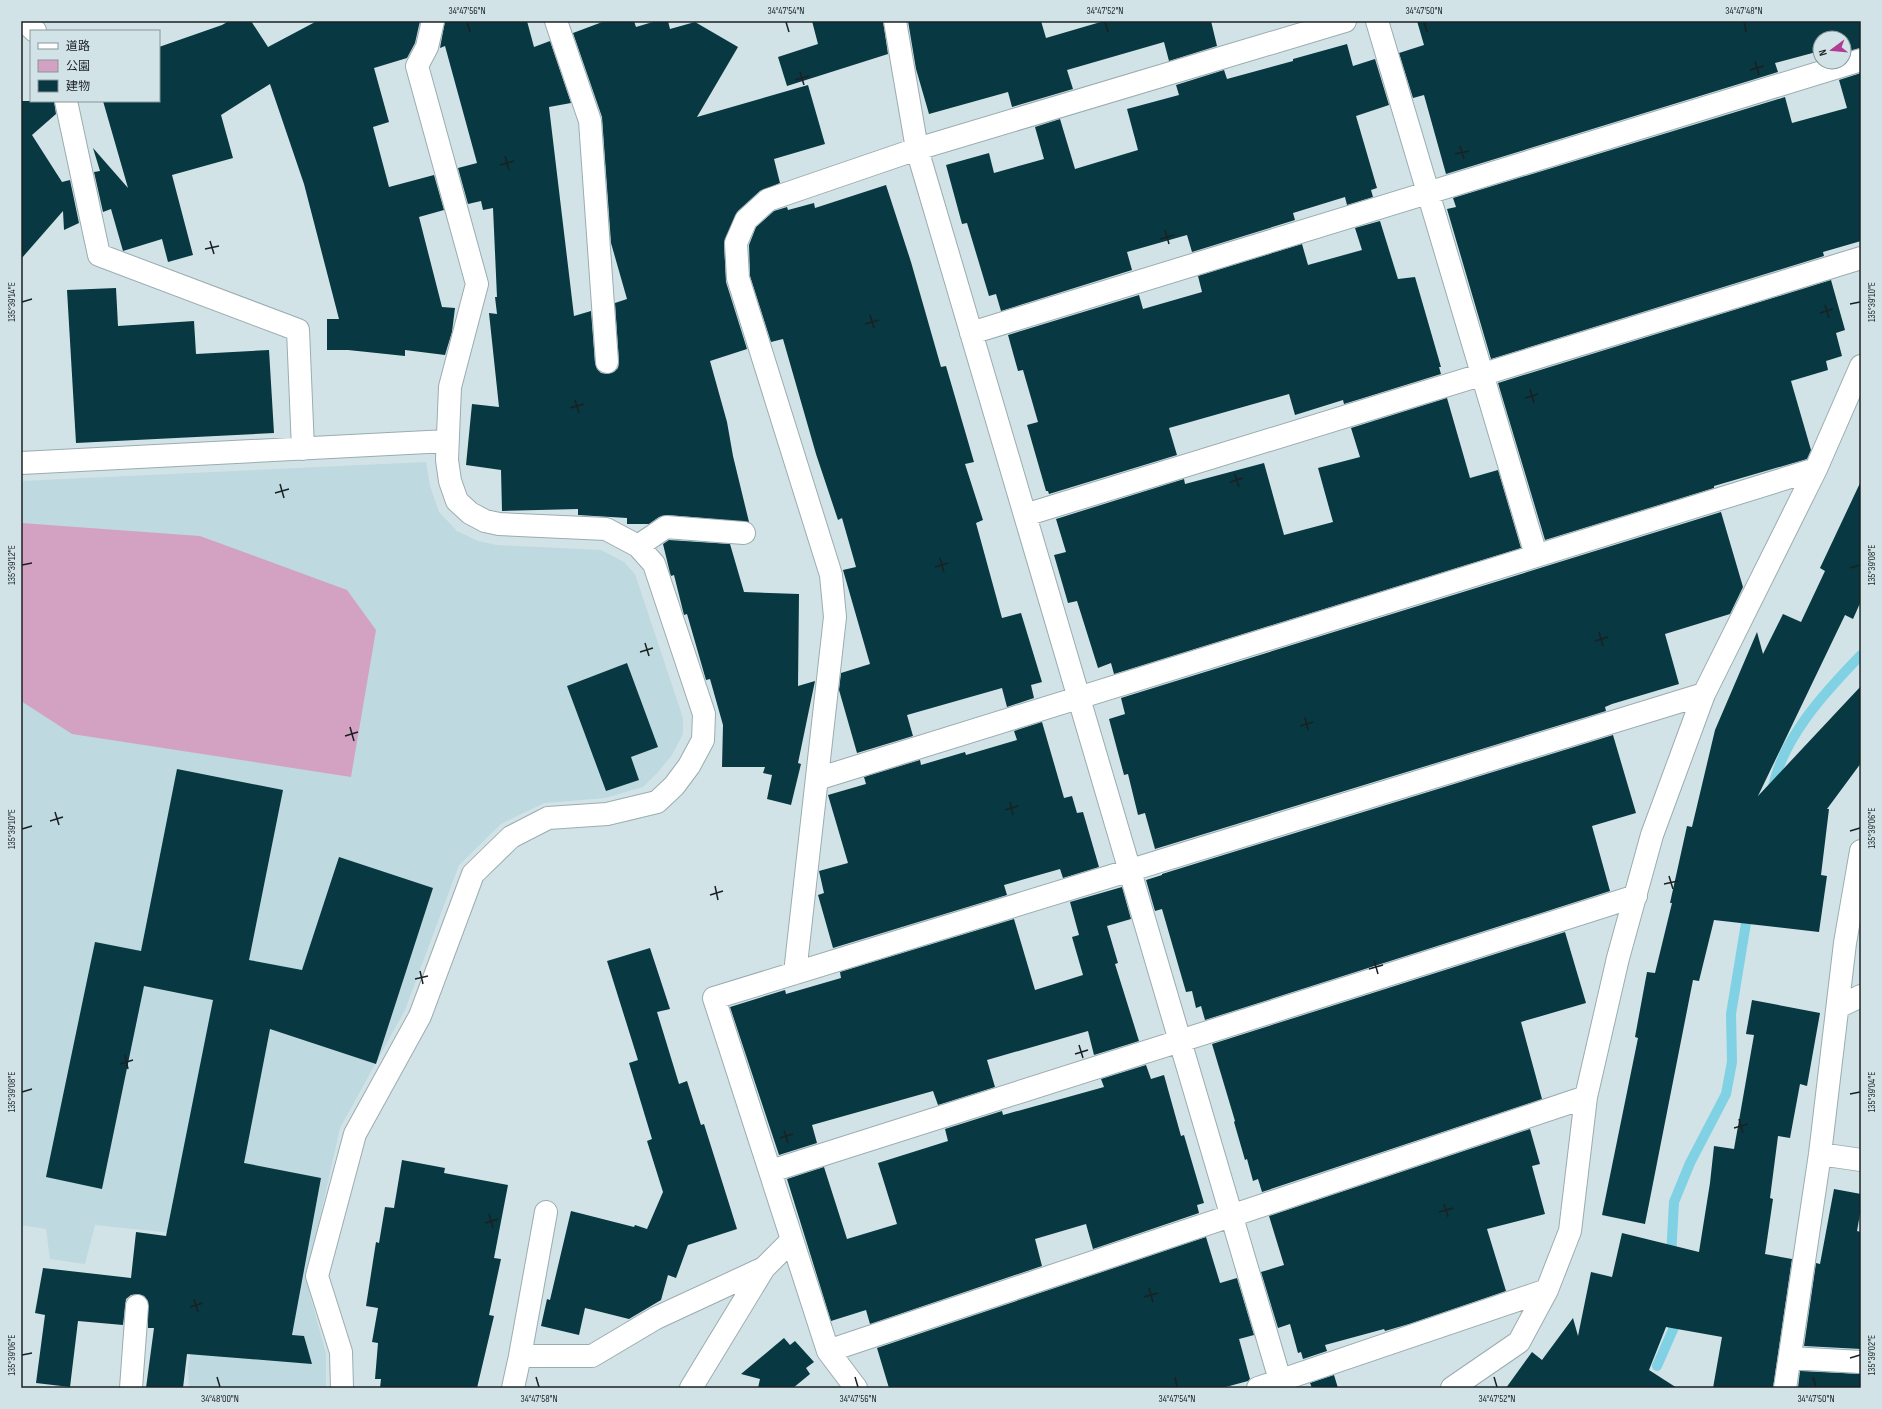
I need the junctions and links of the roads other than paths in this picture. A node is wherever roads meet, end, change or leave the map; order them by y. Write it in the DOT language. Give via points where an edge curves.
graph roads {
  1 [pos="24,21"];
  2 [pos="433,21"];
  3 [pos="556,21"];
  4 [pos="895,21"];
  5 [pos="1345,21"];
  6 [pos="1377,21"];
  7 [pos="34,30"];
  8 [pos="1861,60"];
  9 [pos="66,102"];
  10 [pos="917,149"];
  11 [pos="1428,193"];
  12 [pos="1861,258"];
  13 [pos="971,333"];
  14 [pos="607,362"];
  15 [pos="1861,366"];
  16 [pos="1482,374"];
  17 [pos="447,441"];
  18 [pos="303,448"];
  19 [pos="21,463"];
  20 [pos="1816,469"];
  21 [pos="1024,515"];
  22 [pos="744,533"];
  23 [pos="638,546"];
  24 [pos="1536,554"];
  25 [pos="1704,694"];
  26 [pos="1079,697"];
  27 [pos="816,779"];
  28 [pos="1861,851"];
  29 [pos="1130,871"];
  30 [pos="1636,896"];
  31 [pos="795,973"];
  32 [pos="1861,996"];
  33 [pos="1838,1007"];
  34 [pos="1180,1041"];
  35 [pos="1586,1097"];
  36 [pos="1820,1154"];
  37 [pos="1861,1160"];
  38 [pos="771,1171"];
  39 [pos="546,1212"];
  40 [pos="1231,1215"];
  41 [pos="792,1241"];
  42 [pos="764,1268"];
  43 [pos="1547,1290"];
  44 [pos="137,1306"];
  45 [pos="828,1351"];
  46 [pos="520,1356"];
  47 [pos="1790,1358"];
  48 [pos="1861,1362"];
  49 [pos="1280,1380"];
  50 [pos="131,1388"];
  51 [pos="342,1388"];
  52 [pos="513,1388"];
  53 [pos="691,1388"];
  54 [pos="856,1388"];
  55 [pos="1258,1388"];
  56 [pos="1452,1388"];
  57 [pos="1785,1388"];
  1 -- 7 [label="street"];
  2 -- 17 [label="street" via="427,47 417,66 477,284 450,387"];
  3 -- 14 [label="street" via="590,121"];
  4 -- 10 [label="street"];
  5 -- 10 [label="street"];
  6 -- 11 [label="street"];
  8 -- 11 [label="street"];
  9 -- 18 [label="street" via="99,255 298,330"];
  10 -- 13 [label="street"];
  10 -- 27 [label="street" via="768,200 746,220 736,243 738,278 831,575 834,617"];
  11 -- 13 [label="street"];
  11 -- 16 [label="street"];
  12 -- 16 [label="street"];
  13 -- 21 [label="street"];
  15 -- 20 [label="street"];
  16 -- 21 [label="street"];
  16 -- 24 [label="street"];
  17 -- 18 [label="street"];
  17 -- 23 [label="street" via="450,481 457,501 470,514 484,521 499,524 606,529"];
  18 -- 19 [label="street"];
  20 -- 24 [label="street"];
  20 -- 25 [label="street"];
  21 -- 26 [label="street"];
  22 -- 23 [label="street" via="666,527"];
  23 -- 51 [label="street" via="654,564 704,714 703,740 689,766 674,786 657,802 607,814 548,818 511,837 472,874 420,1016 354,1134 317,1276 341,1352"];
  24 -- 26 [label="street"];
  25 -- 29 [label="street"];
  25 -- 30 [label="street" via="1652,835"];
  26 -- 27 [label="street"];
  26 -- 29 [label="street"];
  27 -- 31 [label="street"];
  28 -- 33 [label="street" via="1845,943"];
  29 -- 31 [label="street"];
  29 -- 34 [label="street"];
  30 -- 34 [label="street"];
  30 -- 35 [label="street" via="1618,958"];
  31 -- 38 [label="street" via="714,998"];
  32 -- 33 [label="street"];
  33 -- 36 [label="street"];
  34 -- 38 [label="street"];
  34 -- 40 [label="street"];
  35 -- 40 [label="street"];
  35 -- 43 [label="street" via="1570,1231"];
  36 -- 37 [label="street"];
  36 -- 47 [label="street"];
  38 -- 41 [label="street"];
  39 -- 46 [label="street"];
  40 -- 45 [label="street"];
  40 -- 49 [label="street"];
  41 -- 42 [label="street"];
  41 -- 45 [label="street"];
  42 -- 46 [label="street" via="656,1318 592,1356"];
  42 -- 53 [label="street"];
  43 -- 49 [label="street"];
  43 -- 56 [label="street" via="1519,1342"];
  44 -- 50 [label="street"];
  45 -- 54 [label="street"];
  46 -- 52 [label="street"];
  47 -- 48 [label="street"];
  47 -- 57 [label="street"];
  49 -- 55 [label="street"];
}
